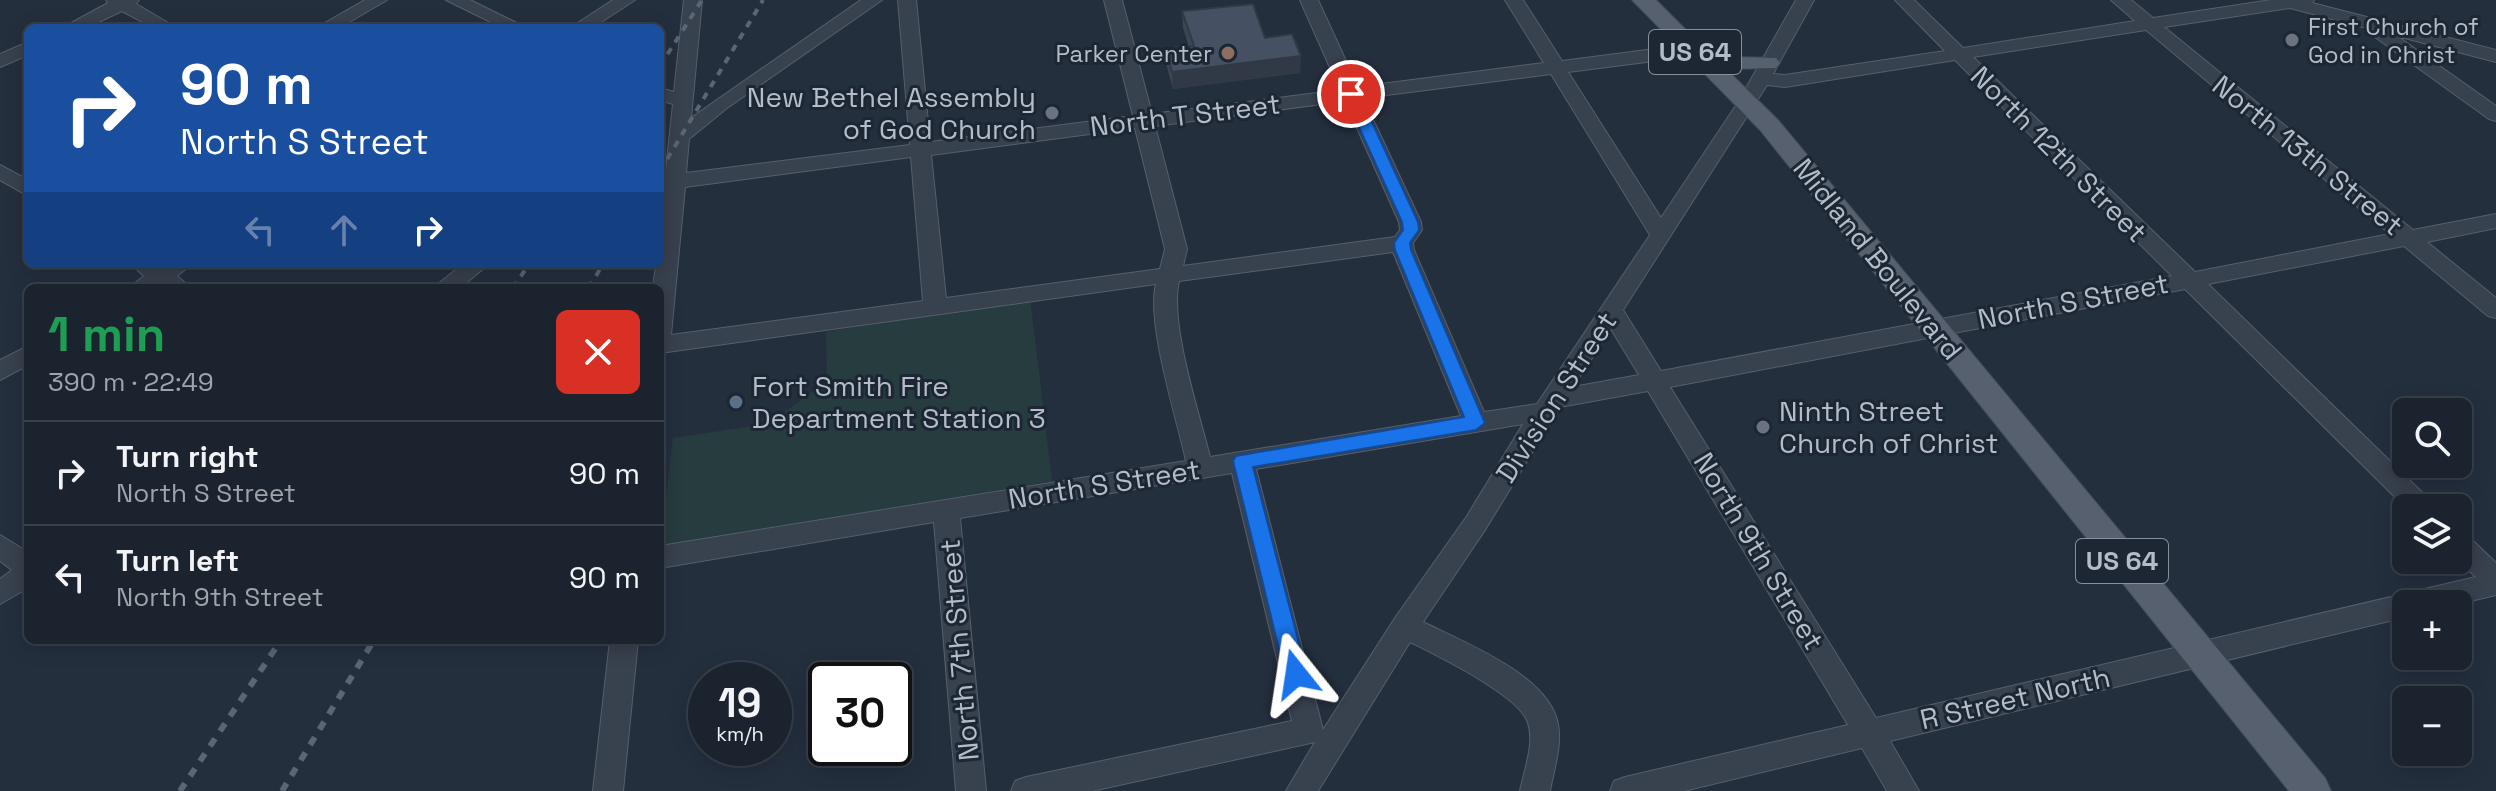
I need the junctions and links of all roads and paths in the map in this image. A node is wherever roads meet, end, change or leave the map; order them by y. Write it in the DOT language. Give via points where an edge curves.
graph roads {
  1 [pos="378,0"];
  2 [pos="455,0"];
  3 [pos="626,0"];
  4 [pos="693,0"];
  5 [pos="873,0"];
  6 [pos="907,0"];
  7 [pos="1113,0"];
  8 [pos="1309,0"];
  9 [pos="1514,0"];
  10 [pos="1643,0"];
  11 [pos="1805,0"];
  12 [pos="1904,0"];
  13 [pos="2120,0"];
  14 [pos="2334,0"];
  15 [pos="122,1"];
  16 [pos="2292,1"];
  17 [pos="2366,23"];
  18 [pos="79,24"];
  19 [pos="161,24"];
  20 [pos="333,24"];
  21 [pos="509,24"];
  22 [pos="586,24"];
  23 [pos="2148,24"];
  24 [pos="24,50"];
  25 [pos="1697,53"];
  26 [pos="1957,53"];
  27 [pos="2496,56"];
  28 [pos="0,61"];
  29 [pos="1556,68"];
  30 [pos="1764,71"];
  31 [pos="1351,94"];
  32 [pos="664,95"];
  33 [pos="685,102"];
  34 [pos="1747,104"];
  35 [pos="2496,115"];
  36 [pos="1142,121"];
  37 [pos="682,135"];
  38 [pos="921,149"];
  39 [pos="0,171"];
  40 [pos="677,181"];
  41 [pos="24,184"];
  42 [pos="24,187"];
  43 [pos="0,199"];
  44 [pos="2496,221"];
  45 [pos="1661,235"];
  46 [pos="2407,237"];
  47 [pos="1402,243"];
  48 [pos="665,245"];
  49 [pos="472,268"];
  50 [pos="151,270"];
  51 [pos="1169,275"];
  52 [pos="2185,279"];
  53 [pos="174,284"];
  54 [pos="450,284"];
  55 [pos="935,305"];
  56 [pos="2496,310"];
  57 [pos="1612,311"];
  58 [pos="1934,330"];
  59 [pos="664,344"];
  60 [pos="24,356"];
  61 [pos="0,371"];
  62 [pos="1655,379"];
  63 [pos="1551,405"];
  64 [pos="1476,423"];
  65 [pos="1242,461"];
  66 [pos="1200,468"];
  67 [pos="2408,494"];
  68 [pos="946,510"];
  69 [pos="0,546"];
  70 [pos="664,556"];
  71 [pos="2472,557"];
  72 [pos="24,564"];
  73 [pos="24,577"];
  74 [pos="2496,582"];
  75 [pos="2466,590"];
  76 [pos="0,593"];
  77 [pos="2392,609"];
  78 [pos="1405,626"];
  79 [pos="624,644"];
  80 [pos="2198,655"];
  81 [pos="1869,733"];
  82 [pos="1320,737"];
  83 [pos="608,791"];
  84 [pos="971,791"];
  85 [pos="1026,791"];
  86 [pos="1301,791"];
  87 [pos="1535,791"];
  88 [pos="1625,791"];
  89 [pos="1904,791"];
  90 [pos="2312,791"];
  1 -- 20 [label="street"];
  2 -- 21 [label="street"];
  3 -- 22 [label="street"];
  4 -- 33 [label="street"];
  5 -- 37 [label="street"];
  6 -- 38 [label="street"];
  7 -- 36 [label="street"];
  8 -- 31 [label="street"];
  9 -- 29 [label="street"];
  10 -- 25 [label="main road, Midland Boulevard / US 64"];
  11 -- 30 [label="street, Division Street"];
  12 -- 26 [label="street, North 12th Street"];
  13 -- 23 [label="street, North 13th Street"];
  14 -- 17 [label="street"];
  15 -- 18 [label="street"];
  15 -- 19 [label="street"];
  16 -- 17 [label="street"];
  16 -- 23 [label="street"];
  17 -- 27 [label="street"];
  17 -- 35 [label="street"];
  23 -- 26 [label="street"];
  23 -- 46 [label="street, North 13th Street"];
  24 -- 28 [label="street"];
  25 -- 29 [label="street, North T Street"];
  25 -- 30 [label="main road"];
  25 -- 34 [label="main road, Midland Boulevard / US 64"];
  26 -- 30 [label="street" via="1785,81"];
  26 -- 52 [label="street, North 12th Street"];
  29 -- 31 [label="street, North T Street"];
  29 -- 45 [label="street"];
  30 -- 34 [label="street, Division Street"];
  31 -- 36 [label="street, North T Street"];
  31 -- 47 [label="street" via="1410,222"];
  32 -- 33 [label="street"];
  33 -- 37 [label="street"];
  34 -- 45 [label="street, Division Street"];
  34 -- 58 [label="main road, Midland Boulevard / US 64"];
  36 -- 38 [label="street, North T Street"];
  36 -- 51 [label="street" via="1176,249"];
  37 -- 40 [label="street"];
  38 -- 40 [label="street, North T Street"];
  38 -- 55 [label="street"];
  39 -- 41 [label="street"];
  40 -- 48 [label="street"];
  42 -- 43 [label="street"];
  44 -- 46 [label="street, North S Street"];
  45 -- 57 [label="street, Division Street"];
  46 -- 52 [label="street, North S Street"];
  46 -- 56 [label="street, North 13th Street"];
  47 -- 51 [label="street"];
  47 -- 64 [label="street"];
  49 -- 54 [label="street"];
  50 -- 53 [label="street"];
  51 -- 55 [label="street"];
  51 -- 66 [label="street" via="1169,332"];
  52 -- 58 [label="street, North S Street"];
  52 -- 67 [label="street, North 12th Street"];
  55 -- 59 [label="street"];
  57 -- 62 [label="street, North 9th Street"];
  57 -- 63 [label="street, Division Street"];
  58 -- 62 [label="street, North S Street"];
  58 -- 80 [label="main road, Midland Boulevard / US 64"];
  60 -- 61 [label="street"];
  62 -- 63 [label="street, North S Street"];
  62 -- 81 [label="street, North 9th Street"];
  63 -- 64 [label="street, North S Street"];
  63 -- 78 [label="street, Division Street"];
  64 -- 65 [label="street, North S Street"];
  65 -- 66 [label="street, North S Street"];
  65 -- 82 [label="street"];
  66 -- 68 [label="street, North S Street"];
  68 -- 70 [label="street, North S Street"];
  68 -- 84 [label="street, North 7th Street"];
  69 -- 72 [label="street"];
  71 -- 74 [label="street"];
  73 -- 76 [label="street"];
  74 -- 75 [label="street, R Street North"];
  77 -- 80 [label="street, R Street North"];
  78 -- 82 [label="street, Division Street"];
  78 -- 87 [label="street" via="1505,680 1539,709 1545,735"];
  79 -- 83 [label="street"];
  80 -- 81 [label="street, R Street North"];
  80 -- 90 [label="main road, Midland Boulevard / US 64"];
  81 -- 88 [label="street, R Street North"];
  81 -- 89 [label="street, North 9th Street"];
  82 -- 85 [label="street"];
  82 -- 86 [label="street, Division Street"];
}
